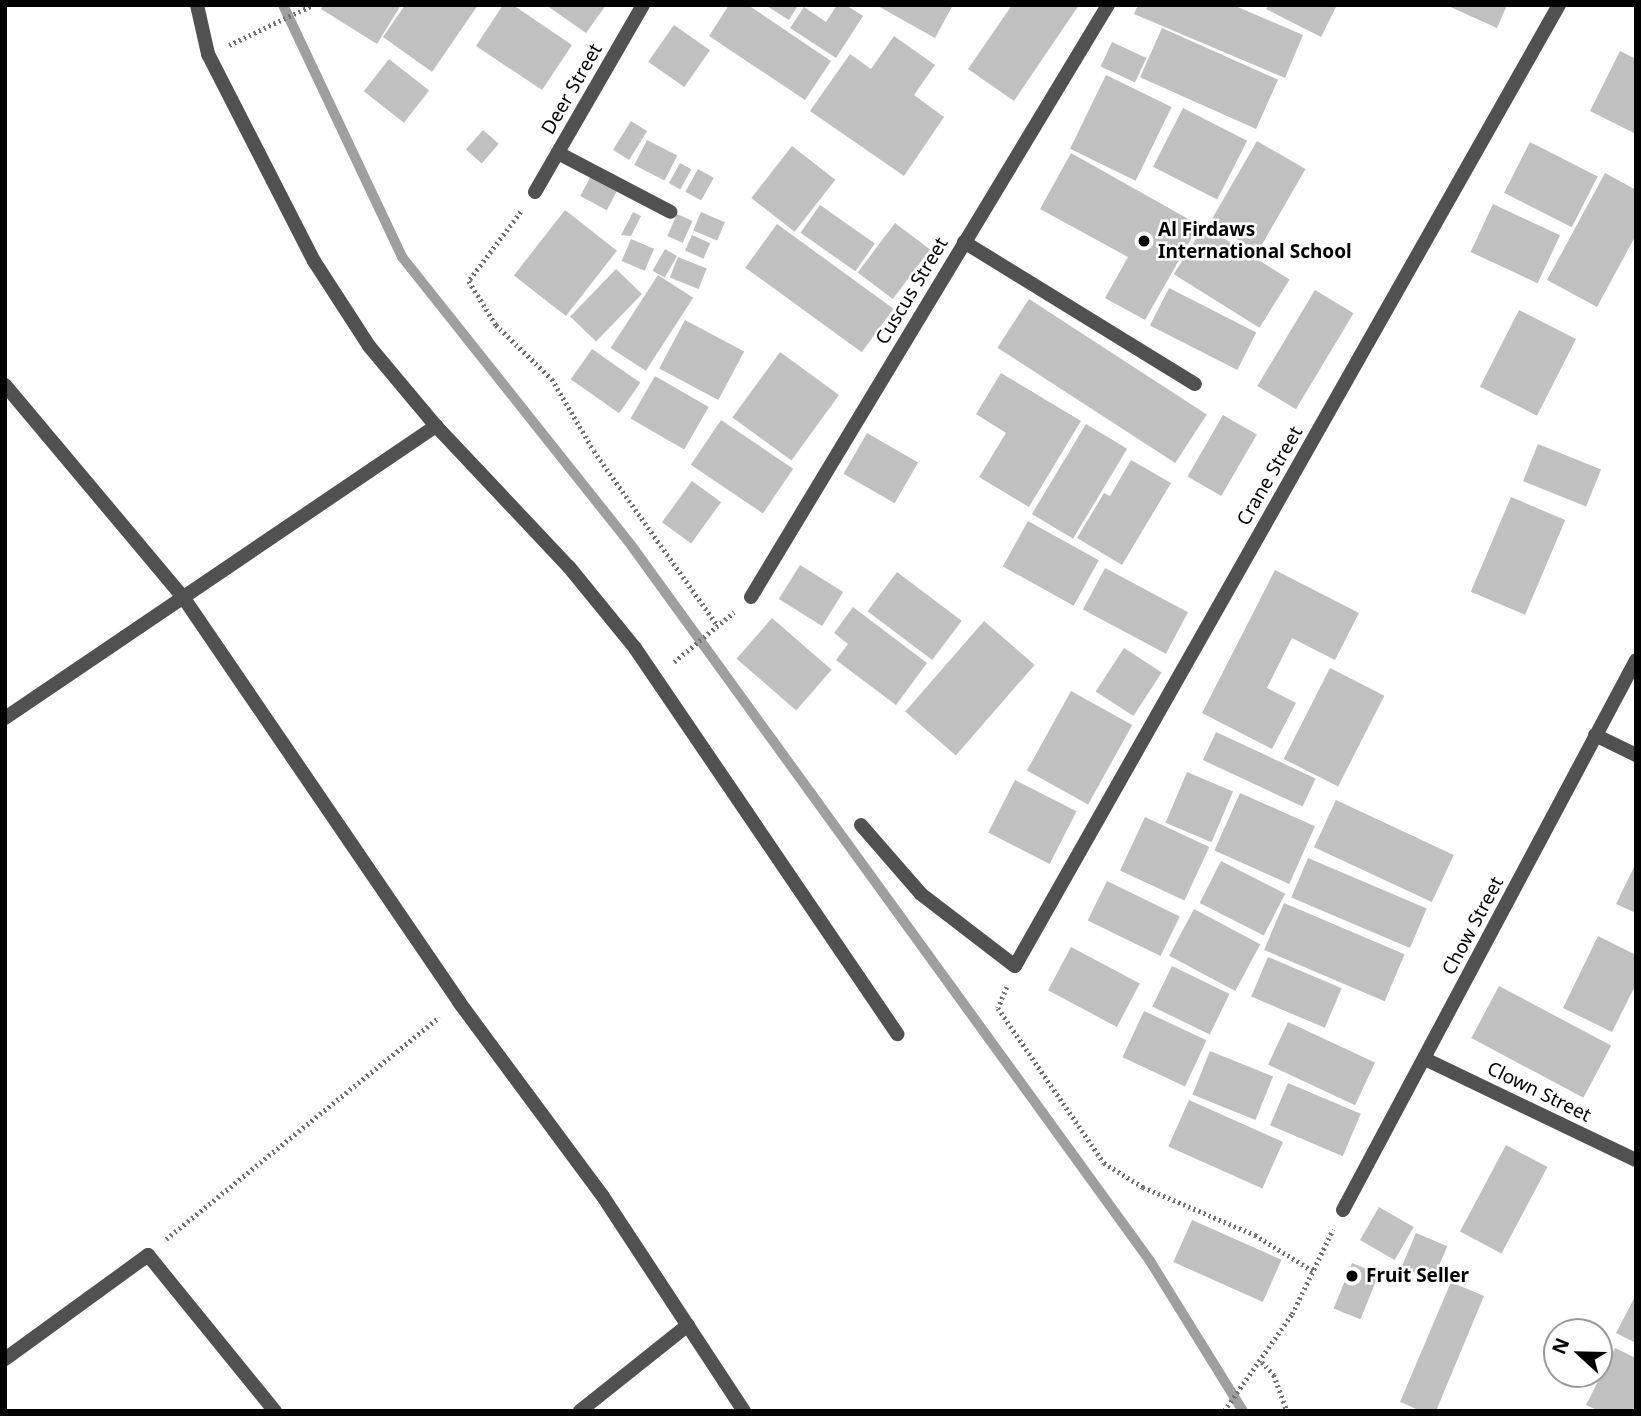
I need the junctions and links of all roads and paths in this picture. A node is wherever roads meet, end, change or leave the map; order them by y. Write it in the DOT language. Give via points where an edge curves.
graph roads {
  1 [pos="197,5"];
  2 [pos="313,5"];
  3 [pos="643,5"];
  4 [pos="1108,5"];
  5 [pos="1559,5"];
  6 [pos="237,41"];
  7 [pos="558,153"];
  8 [pos="535,192"];
  9 [pos="671,212"];
  10 [pos="964,242"];
  11 [pos="1195,384"];
  12 [pos="5,385"];
  13 [pos="436,426"];
  14 [pos="183,597"];
  15 [pos="751,597"];
  16 [pos="682,656"];
  17 [pos="1636,660"];
  18 [pos="5,718"];
  19 [pos="1595,735"];
  20 [pos="1636,755"];
  21 [pos="861,825"];
  22 [pos="1015,966"];
  23 [pos="459,1002"];
  24 [pos="897,1034"];
  25 [pos="1425,1059"];
  26 [pos="1636,1160"];
  27 [pos="1343,1210"];
  28 [pos="148,1255"];
  29 [pos="1314,1271"];
  30 [pos="688,1325"];
  31 [pos="5,1359"];
  32 [pos="1262,1362"];
  33 [pos="275,1411"];
  34 [pos="580,1411"];
  35 [pos="744,1411"];
  36 [pos="1224,1411"];
  37 [pos="1287,1411"];
  1 -- 13 [label="street" via="208,54 314,261 369,346"];
  2 -- 6 [label="path"];
  3 -- 7 [label="street, Deer Street"];
  4 -- 10 [label="street, Cuscus Street"];
  5 -- 22 [label="street, Crane Street"];
  7 -- 8 [label="street, Deer Street"];
  7 -- 9 [label="street"];
  8 -- 16 [label="path" via="469,281 496,325 552,379 594,451 718,626"];
  10 -- 11 [label="street"];
  10 -- 15 [label="street, Cuscus Street"];
  12 -- 14 [label="street"];
  13 -- 14 [label="street"];
  13 -- 24 [label="street" via="569,567 635,648"];
  14 -- 18 [label="street"];
  14 -- 23 [label="street"];
  17 -- 19 [label="street, Chow Street"];
  19 -- 20 [label="street"];
  19 -- 25 [label="street, Chow Street"];
  21 -- 22 [label="street" via="921,894"];
  22 -- 29 [label="path" via="998,1008 1104,1163 1143,1187 1255,1235"];
  23 -- 28 [label="path"];
  23 -- 30 [label="street" via="595,1184"];
  25 -- 26 [label="street, Clown Street"];
  25 -- 27 [label="street, Chow Street"];
  27 -- 29 [label="path"];
  28 -- 31 [label="street"];
  28 -- 33 [label="street"];
  29 -- 32 [label="path"];
  30 -- 34 [label="street"];
  30 -- 35 [label="street"];
  32 -- 36 [label="path"];
  32 -- 37 [label="path" via="1274,1375"];
}
